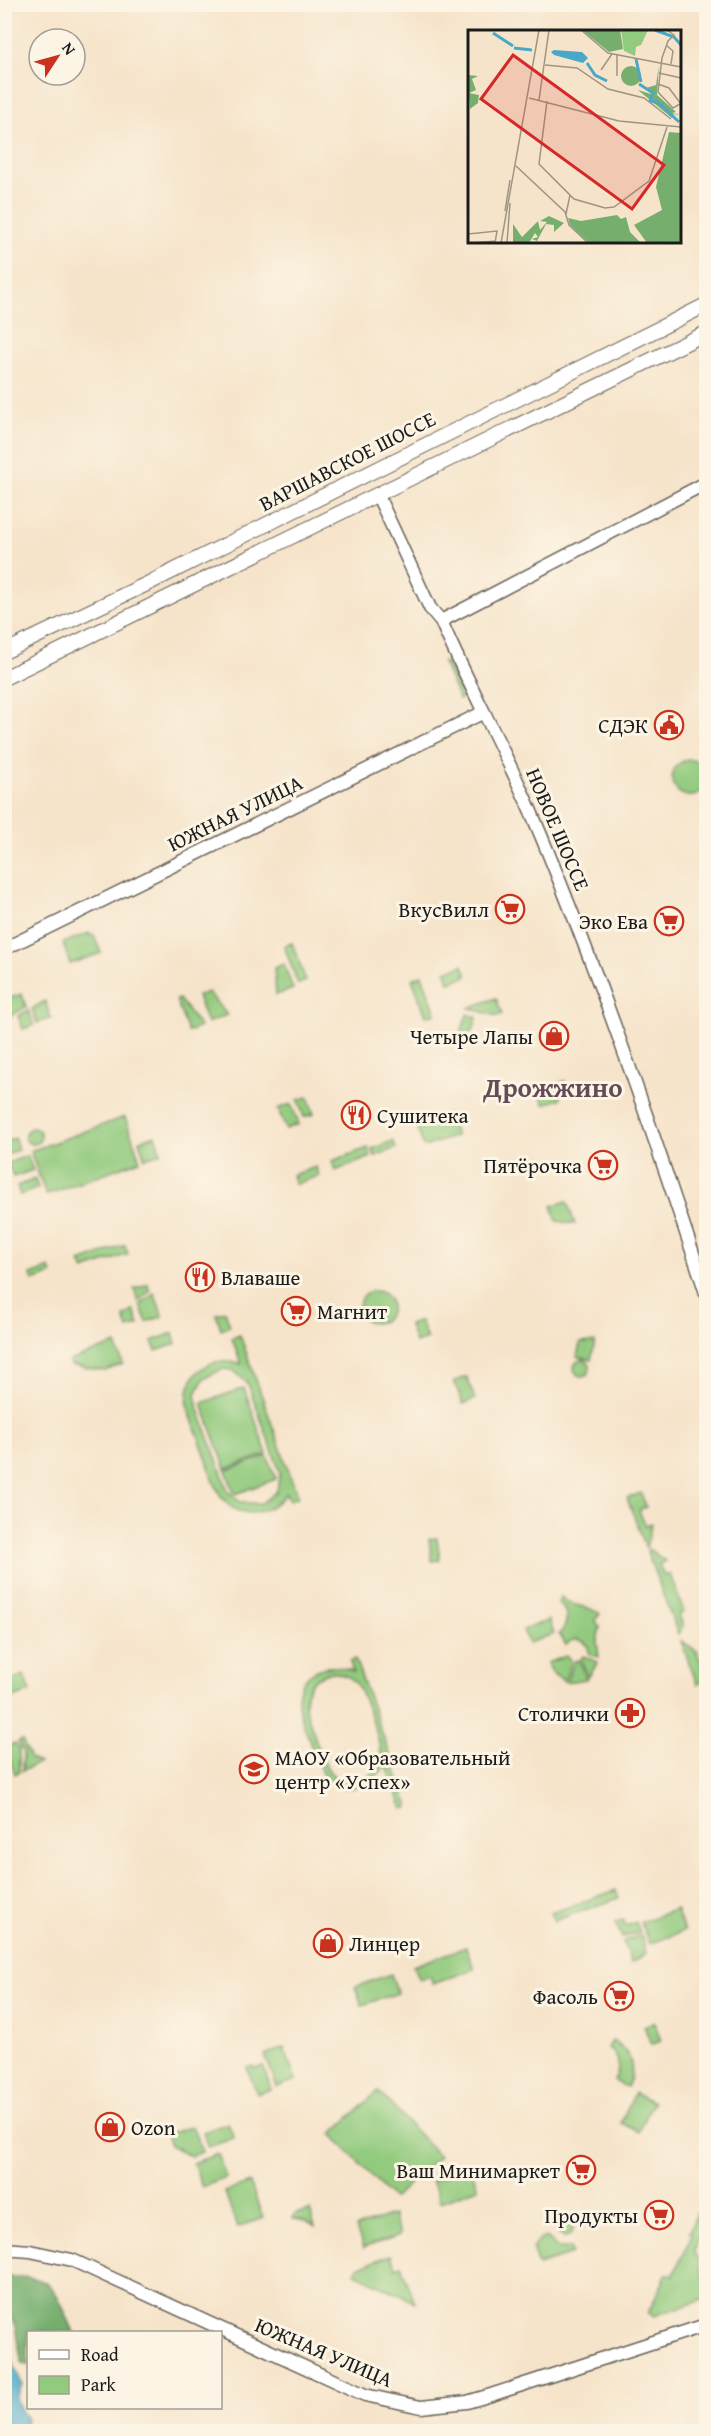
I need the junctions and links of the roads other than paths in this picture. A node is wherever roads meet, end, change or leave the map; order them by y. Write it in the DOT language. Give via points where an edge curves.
graph roads {
  1 [pos="706,305"];
  2 [pos="706,333"];
  3 [pos="706,483"];
  4 [pos="378,496"];
  5 [pos="441,621"];
  6 [pos="4,652"];
  7 [pos="4,678"];
  8 [pos="484,712"];
  9 [pos="4,949"];
  10 [pos="706,1293"];
  11 [pos="4,2249"];
  12 [pos="706,2325"];
  1 -- 6 [label="main road, ВАРШАВСКОЕ ШОССЕ"];
  2 -- 4 [label="main road, ВАРШАВСКОЕ ШОССЕ"];
  3 -- 5 [label="street"];
  4 -- 5 [label="street, НОВОЕ ШОССЕ" via="429,608"];
  4 -- 7 [label="main road, ВАРШАВСКОЕ ШОССЕ"];
  5 -- 8 [label="street, НОВОЕ ШОССЕ"];
  8 -- 9 [label="street, ЮЖНАЯ УЛИЦА"];
  8 -- 10 [label="street, НОВОЕ ШОССЕ" via="568,902"];
  11 -- 12 [label="street, ЮЖНАЯ УЛИЦА" via="72,2260 365,2395 422,2407 492,2395"];
}
